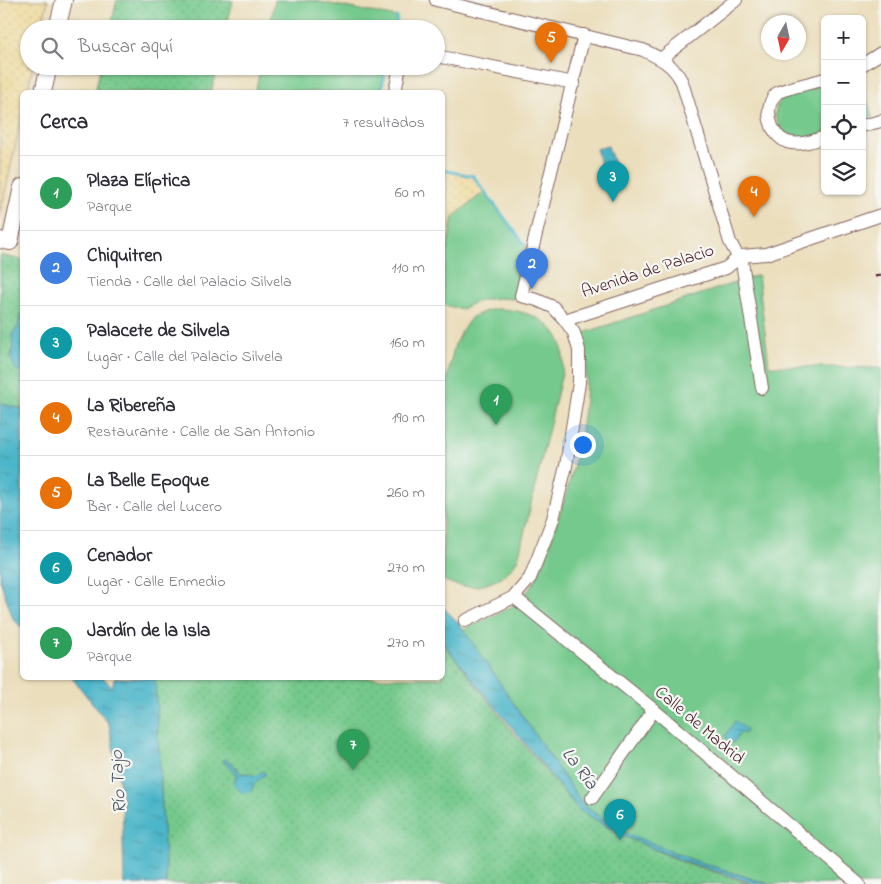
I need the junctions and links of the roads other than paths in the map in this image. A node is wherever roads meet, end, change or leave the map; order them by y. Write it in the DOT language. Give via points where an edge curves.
graph roads {
  1 [pos="64,0"];
  2 [pos="436,0"];
  3 [pos="736,0"];
  4 [pos="60,20"];
  5 [pos="584,34"];
  6 [pos="881,53"];
  7 [pos="445,58"];
  8 [pos="662,58"];
  9 [pos="866,62"];
  10 [pos="47,75"];
  11 [pos="398,75"];
  12 [pos="821,80"];
  13 [pos="574,84"];
  14 [pos="43,90"];
  15 [pos="394,90"];
  16 [pos="881,121"];
  17 [pos="866,125"];
  18 [pos="821,138"];
  19 [pos="20,193"];
  20 [pos="881,215"];
  21 [pos="5,241"];
  22 [pos="741,256"];
  23 [pos="565,320"];
  24 [pos="762,388"];
  25 [pos="514,597"];
  26 [pos="465,620"];
  27 [pos="654,710"];
  28 [pos="592,798"];
  29 [pos="859,884"];
  1 -- 4 [label="main road"];
  2 -- 5 [label="street"];
  3 -- 8 [label="street"];
  5 -- 8 [label="street"];
  5 -- 13 [label="street"];
  6 -- 9 [label="street"];
  7 -- 13 [label="street"];
  8 -- 22 [label="street" via="682,82 730,242 737,255"];
  10 -- 14 [label="main road"];
  11 -- 15 [label="street"];
  12 -- 18 [label="street" via="777,93 770,103 769,115 771,127 788,142 806,143"];
  13 -- 23 [label="street" via="521,296 553,308"];
  16 -- 17 [label="street"];
  19 -- 21 [label="main road"];
  20 -- 22 [label="street" via="766,254"];
  22 -- 23 [label="street, Avenida de Palacio" via="726,268"];
  22 -- 24 [label="street"];
  23 -- 25 [label="street" via="580,350 566,466 542,550 530,578"];
  25 -- 26 [label="street"];
  25 -- 27 [label="street, Calle de Madrid"];
  27 -- 28 [label="street"];
  27 -- 29 [label="street, Calle de Madrid"];
}
